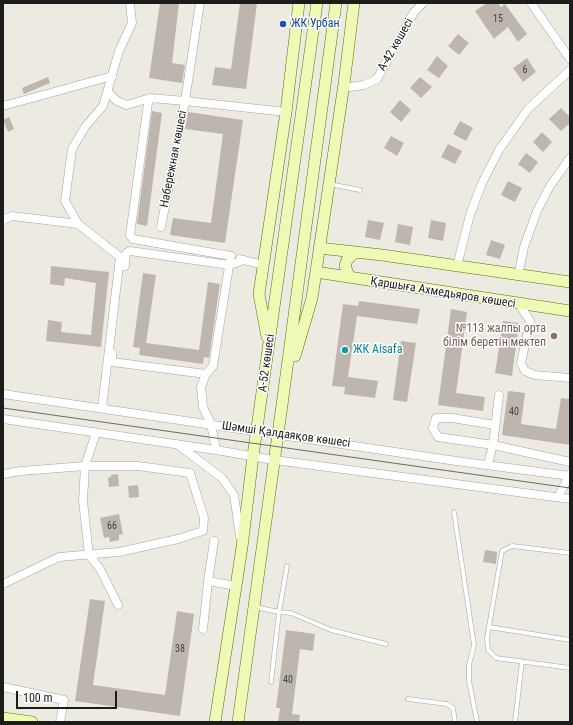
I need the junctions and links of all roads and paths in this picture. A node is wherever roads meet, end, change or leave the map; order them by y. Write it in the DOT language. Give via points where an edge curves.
graph roads {
  1 [pos="130,3"];
  2 [pos="200,3"];
  3 [pos="299,3"];
  4 [pos="317,3"];
  5 [pos="336,3"];
  6 [pos="354,3"];
  7 [pos="423,3"];
  8 [pos="531,3"];
  9 [pos="570,59"];
  10 [pos="570,70"];
  11 [pos="112,76"];
  12 [pos="344,84"];
  13 [pos="108,92"];
  14 [pos="150,98"];
  15 [pos="185,100"];
  16 [pos="3,106"];
  17 [pos="286,112"];
  18 [pos="570,158"];
  19 [pos="329,184"];
  20 [pos="360,190"];
  21 [pos="3,220"];
  22 [pos="78,224"];
  23 [pos="161,227"];
  24 [pos="319,248"];
  25 [pos="354,253"];
  26 [pos="231,256"];
  27 [pos="244,260"];
  28 [pos="230,265"];
  29 [pos="263,265"];
  30 [pos="457,266"];
  31 [pos="316,272"];
  32 [pos="349,276"];
  33 [pos="518,276"];
  34 [pos="570,282"];
  35 [pos="518,304"];
  36 [pos="570,311"];
  37 [pos="268,348"];
  38 [pos="206,374"];
  39 [pos="570,378"];
  40 [pos="3,394"];
  41 [pos="499,395"];
  42 [pos="282,405"];
  43 [pos="102,408"];
  44 [pos="3,419"];
  45 [pos="211,424"];
  46 [pos="495,425"];
  47 [pos="257,431"];
  48 [pos="96,432"];
  49 [pos="278,435"];
  50 [pos="177,444"];
  51 [pos="493,445"];
  52 [pos="216,450"];
  53 [pos="253,456"];
  54 [pos="274,460"];
  55 [pos="570,462"];
  56 [pos="488,464"];
  57 [pos="85,466"];
  58 [pos="3,474"];
  59 [pos="570,475"];
  60 [pos="558,497"];
  61 [pos="570,499"];
  62 [pos="454,512"];
  63 [pos="214,541"];
  64 [pos="242,547"];
  65 [pos="570,553"];
  66 [pos="89,555"];
  67 [pos="287,566"];
  68 [pos="208,581"];
  69 [pos="3,584"];
  70 [pos="236,586"];
  71 [pos="118,605"];
  72 [pos="254,607"];
  73 [pos="279,612"];
  74 [pos="489,627"];
  75 [pos="203,629"];
  76 [pos="570,640"];
  77 [pos="386,644"];
  78 [pos="522,661"];
  79 [pos="570,668"];
  80 [pos="271,682"];
  81 [pos="3,687"];
  82 [pos="408,699"];
  83 [pos="3,718"];
  84 [pos="32,722"];
  85 [pos="60,722"];
  86 [pos="215,722"];
  87 [pos="238,722"];
  88 [pos="455,722"];
  89 [pos="477,722"];
  90 [pos="515,722"];
  1 -- 11 [label="street" via="132,23 119,51"];
  2 -- 15 [label="street"];
  3 -- 17 [label="main road"];
  4 -- 37 [label="main road, А-52 көшесі"];
  5 -- 42 [label="main road, А-52 көшесі"];
  6 -- 12 [label="main road"];
  7 -- 12 [label="street, А-42 көшесі" via="414,12 376,79 364,85 350,87"];
  8 -- 9 [label="street"];
  10 -- 30 [label="street" via="528,109 499,150 482,183 470,215"];
  11 -- 13 [label="street"];
  11 -- 16 [label="street"];
  12 -- 19 [label="main road"];
  13 -- 14 [label="street, Набережная көшесі" via="117,101 127,105"];
  13 -- 22 [label="street" via="103,106 85,127 72,149 65,201"];
  14 -- 15 [label="street, Набережная көшесі"];
  14 -- 26 [label="street" via="130,235 133,239"];
  15 -- 17 [label="street"];
  15 -- 23 [label="street, Набережная көшесі"];
  17 -- 29 [label="main road"];
  18 -- 33 [label="street" via="550,186 537,211 524,247"];
  19 -- 20 [label="lane"];
  19 -- 24 [label="main road"];
  21 -- 22 [label="street" via="12,216"];
  22 -- 43 [label="street" via="120,257"];
  24 -- 25 [label="main road"];
  24 -- 31 [label="main road"];
  25 -- 30 [label="main road"];
  25 -- 32 [label="main road" via="346,260 345,266"];
  26 -- 27 [label="street"];
  26 -- 28 [label="street"];
  27 -- 28 [label="street"];
  27 -- 29 [label="street"];
  28 -- 38 [label="street" via="213,366"];
  28 -- 38 [label="street" via="130,251 126,253 112,362"];
  29 -- 37 [label="main road" via="259,294"];
  30 -- 33 [label="main road"];
  31 -- 32 [label="main road, Қаршыға Ахмедьяров көшесі"];
  31 -- 42 [label="main road" via="312,298"];
  32 -- 35 [label="main road, Қаршыға Ахмедьяров көшесі" via="357,280"];
  33 -- 34 [label="main road"];
  35 -- 36 [label="main road, Қаршыға Ахмедьяров көшесі"];
  35 -- 39 [label="street" via="530,321 521,363 525,371 536,375"];
  37 -- 47 [label="main road, А-52 көшесі"];
  38 -- 45 [label="street" via="201,387 203,407"];
  40 -- 43 [label="street, Шәмші Қалдаяқов көшесі"];
  41 -- 46 [label="street"];
  42 -- 49 [label="main road, А-52 көшесі"];
  43 -- 45 [label="street, Шәмші Қалдаяқов көшесі"];
  44 -- 48 [label="street, Шәмші Қалдаяқов көшесі"];
  45 -- 47 [label="street, Шәмші Қалдаяқов көшесі"];
  45 -- 52 [label="street"];
  46 -- 51 [label="street"];
  46 -- 51 [label="street" via="436,418 433,428 438,437"];
  47 -- 49 [label="street, Шәмші Қалдаяқов көшесі"];
  47 -- 53 [label="main road, А-52 көшесі"];
  48 -- 50 [label="street, Шәмші Қалдаяқов көшесі"];
  48 -- 57 [label="street"];
  49 -- 54 [label="main road, А-52 көшесі"];
  49 -- 56 [label="street, Шәмші Қалдаяқов көшесі"];
  50 -- 52 [label="street, Шәмші Қалдаяқов көшесі"];
  50 -- 64 [label="street" via="222,478 234,495"];
  51 -- 55 [label="street"];
  51 -- 56 [label="street"];
  52 -- 53 [label="street, Шәмші Қалдаяқов көшесі"];
  53 -- 54 [label="street, Шәмші Қалдаяқов көшесі"];
  53 -- 64 [label="main road, А-52 көшесі"];
  54 -- 60 [label="street, Шәмші Қалдаяқов көшесі"];
  54 -- 72 [label="main road, А-52 көшесі"];
  56 -- 59 [label="street, Шәмші Қалдаяқов көшесі"];
  57 -- 58 [label="street" via="21,470"];
  57 -- 66 [label="street" via="83,501"];
  57 -- 66 [label="street" via="138,466 190,473 204,518 203,531 119,552"];
  59 -- 60 [label="street"];
  60 -- 61 [label="street, Шәмші Қалдаяқов көшесі"];
  62 -- 89 [label="lane" via="474,645 469,665 469,680"];
  63 -- 68 [label="street"];
  64 -- 70 [label="main road, А-52 көшесі"];
  65 -- 74 [label="lane" via="512,546 502,551"];
  66 -- 69 [label="street" via="59,557"];
  66 -- 71 [label="street" via="100,569"];
  67 -- 73 [label="lane"];
  68 -- 70 [label="street"];
  68 -- 75 [label="street"];
  70 -- 86 [label="main road, А-52 көшесі"];
  72 -- 73 [label="lane"];
  72 -- 87 [label="main road, А-52 көшесі"];
  73 -- 77 [label="lane" via="291,613 331,630"];
  73 -- 80 [label="lane"];
  74 -- 76 [label="lane"];
  74 -- 78 [label="lane" via="488,650 496,658"];
  78 -- 79 [label="lane"];
  78 -- 90 [label="lane"];
  81 -- 85 [label="street" via="64,700"];
  82 -- 88 [label="lane" via="447,704 453,708"];
  83 -- 84 [label="main road"];
}
